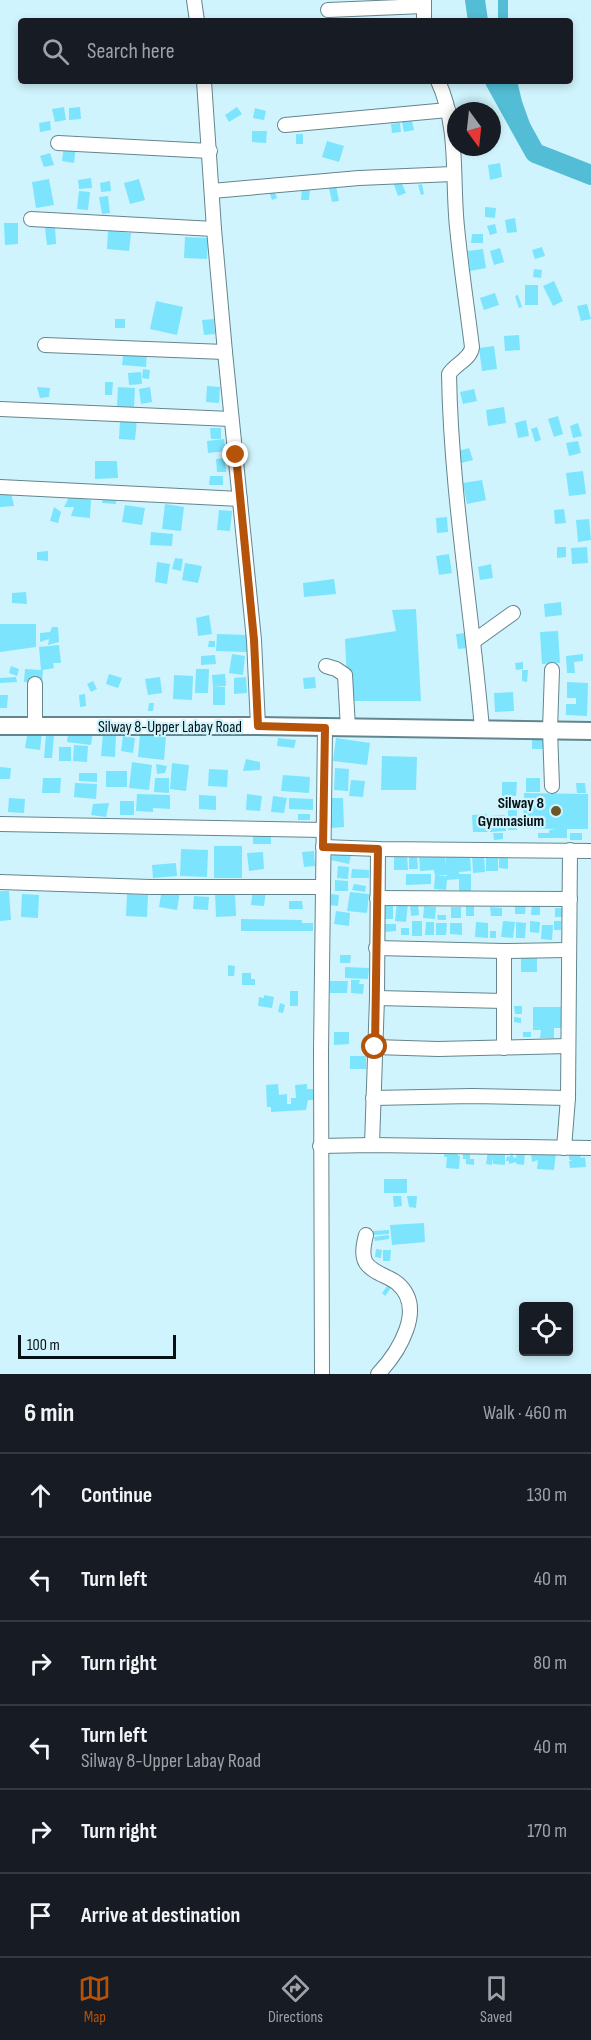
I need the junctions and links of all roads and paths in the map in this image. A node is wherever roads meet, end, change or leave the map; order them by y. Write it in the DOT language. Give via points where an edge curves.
graph roads {
  1 [pos="195,0"];
  2 [pos="424,3"];
  3 [pos="328,10"];
  4 [pos="197,18"];
  5 [pos="204,84"];
  6 [pos="439,84"];
  7 [pos="447,106"];
  8 [pos="447,110"];
  9 [pos="285,125"];
  10 [pos="58,143"];
  11 [pos="210,151"];
  12 [pos="453,156"];
  13 [pos="453,174"];
  14 [pos="212,191"];
  15 [pos="31,219"];
  16 [pos="214,229"];
  17 [pos="45,345"];
  18 [pos="225,351"];
  19 [pos="0,409"];
  20 [pos="231,419"];
  21 [pos="0,487"];
  22 [pos="240,499"];
  23 [pos="513,613"];
  24 [pos="474,641"];
  25 [pos="326,666"];
  26 [pos="552,670"];
  27 [pos="35,684"];
  28 [pos="0,726"];
  29 [pos="35,726"];
  30 [pos="258,726"];
  31 [pos="325,728"];
  32 [pos="348,728"];
  33 [pos="482,729"];
  34 [pos="550,730"];
  35 [pos="591,731"];
  36 [pos="552,786"];
  37 [pos="0,825"];
  38 [pos="323,830"];
  39 [pos="323,847"];
  40 [pos="378,849"];
  41 [pos="570,850"];
  42 [pos="591,851"];
  43 [pos="0,882"];
  44 [pos="322,887"];
  45 [pos="377,898"];
  46 [pos="570,899"];
  47 [pos="376,948"];
  48 [pos="568,950"];
  49 [pos="504,951"];
  50 [pos="377,998"];
  51 [pos="504,1001"];
  52 [pos="568,1046"];
  53 [pos="375,1047"];
  54 [pos="504,1048"];
  55 [pos="373,1098"];
  56 [pos="568,1098"];
  57 [pos="372,1145"];
  58 [pos="320,1146"];
  59 [pos="564,1148"];
  60 [pos="591,1148"];
  61 [pos="366,1235"];
  62 [pos="322,1374"];
  63 [pos="378,1374"];
  1 -- 4 [label="street"];
  2 -- 3 [label="street"];
  5 -- 11 [label="street"];
  6 -- 7 [label="street"];
  8 -- 9 [label="street"];
  10 -- 11 [label="street"];
  11 -- 14 [label="street"];
  12 -- 13 [label="street"];
  13 -- 14 [label="street"];
  13 -- 24 [label="street" via="472,347 470,354 450,372 450,428"];
  14 -- 16 [label="street"];
  15 -- 16 [label="street"];
  16 -- 18 [label="street"];
  17 -- 18 [label="street"];
  18 -- 20 [label="street"];
  19 -- 20 [label="street"];
  20 -- 22 [label="street"];
  21 -- 22 [label="street"];
  22 -- 30 [label="street"];
  23 -- 24 [label="street"];
  24 -- 33 [label="street"];
  25 -- 32 [label="street" via="345,675"];
  26 -- 34 [label="street"];
  27 -- 29 [label="street"];
  28 -- 29 [label="main road, Silway 8-Upper Labay Road"];
  29 -- 30 [label="main road, Silway 8-Upper Labay Road"];
  30 -- 31 [label="main road, Silway 8-Upper Labay Road"];
  31 -- 32 [label="main road, Silway 8-Upper Labay Road"];
  31 -- 38 [label="street"];
  32 -- 33 [label="main road, Silway 8-Upper Labay Road"];
  33 -- 34 [label="main road, Silway 8-Upper Labay Road"];
  34 -- 35 [label="main road, Silway 8-Upper Labay Road"];
  34 -- 36 [label="street"];
  37 -- 38 [label="street"];
  38 -- 39 [label="street"];
  39 -- 40 [label="street"];
  39 -- 44 [label="street"];
  40 -- 41 [label="street"];
  40 -- 45 [label="street"];
  41 -- 42 [label="street"];
  41 -- 46 [label="street"];
  43 -- 44 [label="street"];
  44 -- 58 [label="street"];
  45 -- 46 [label="street"];
  45 -- 47 [label="street"];
  46 -- 48 [label="street"];
  47 -- 49 [label="street"];
  47 -- 50 [label="street"];
  48 -- 49 [label="street"];
  48 -- 52 [label="street"];
  49 -- 51 [label="street"];
  50 -- 51 [label="street"];
  50 -- 53 [label="street"];
  51 -- 54 [label="street"];
  52 -- 54 [label="street"];
  52 -- 56 [label="street"];
  53 -- 54 [label="street"];
  53 -- 55 [label="street"];
  55 -- 56 [label="street"];
  55 -- 57 [label="street"];
  56 -- 59 [label="street"];
  57 -- 58 [label="street"];
  57 -- 59 [label="street"];
  58 -- 62 [label="street"];
  59 -- 60 [label="street"];
  61 -- 63 [label="street" via="366,1263 405,1291 410,1313 398,1347"];
}
